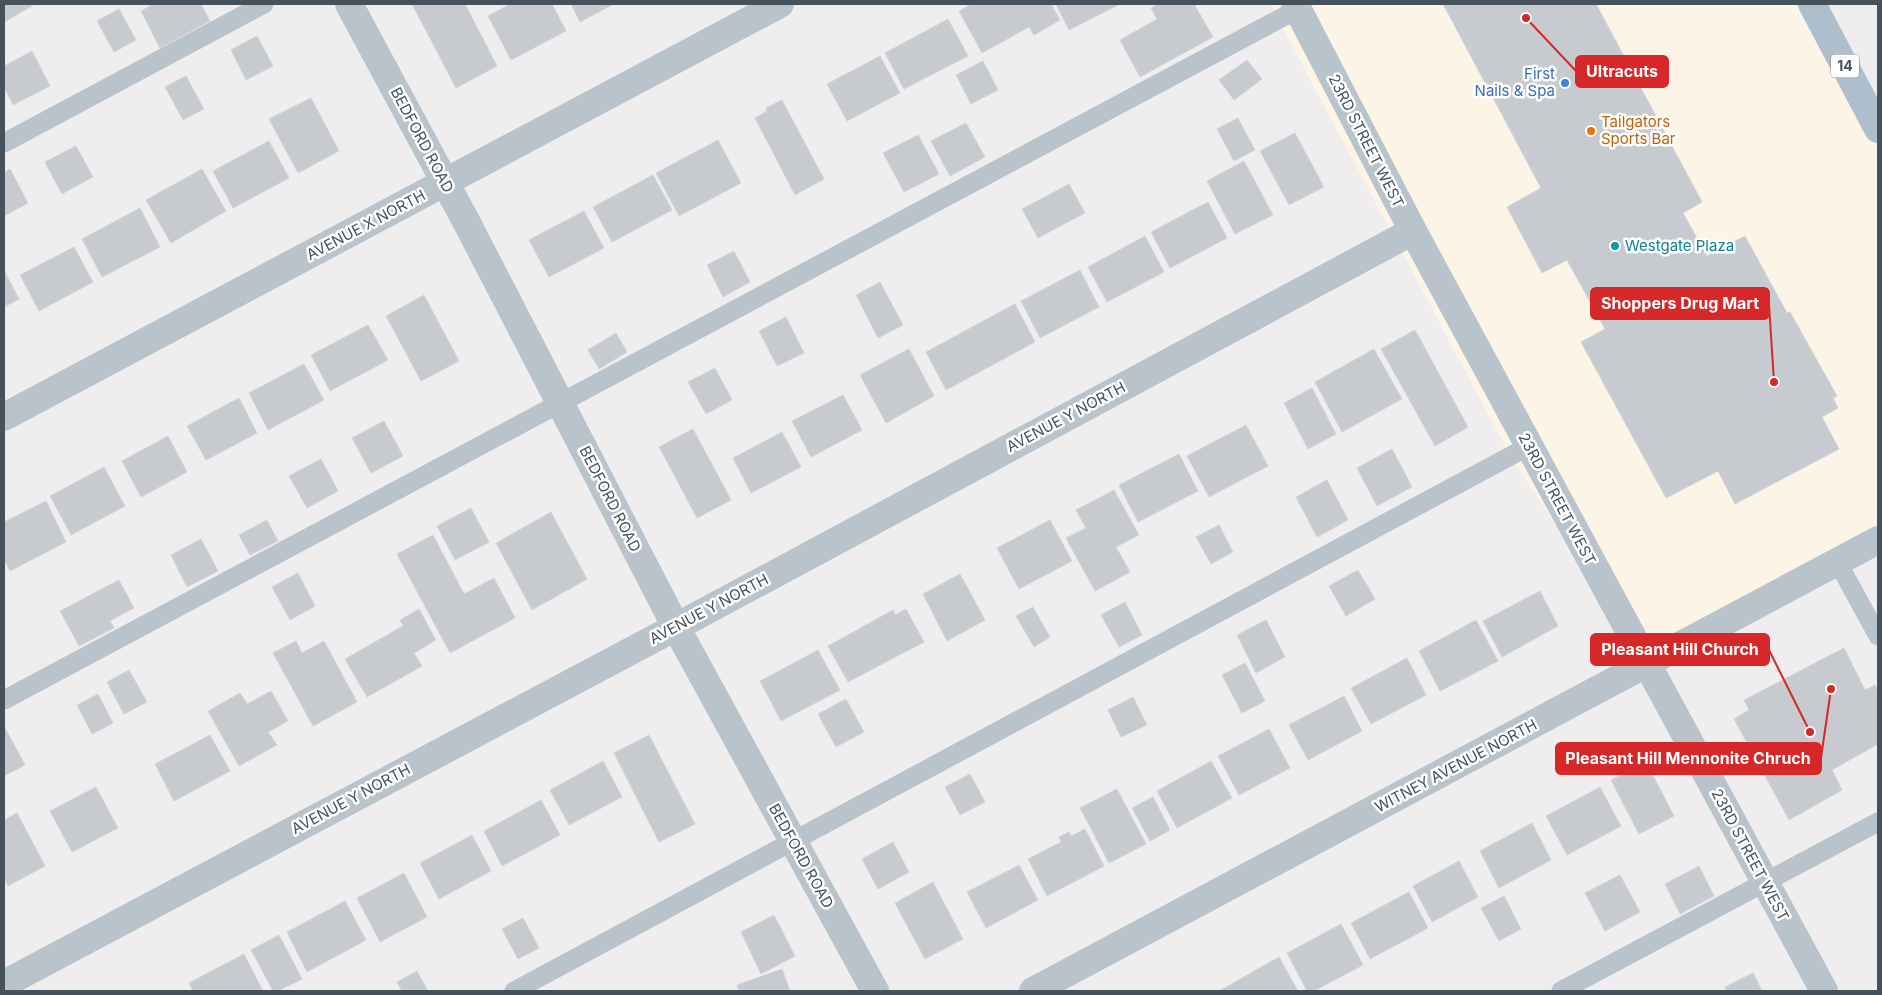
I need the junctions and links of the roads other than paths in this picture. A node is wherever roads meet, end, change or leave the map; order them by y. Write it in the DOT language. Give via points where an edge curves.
graph roads {
  1 [pos="264,4"];
  2 [pos="349,4"];
  3 [pos="780,4"];
  4 [pos="1812,4"];
  5 [pos="1296,7"];
  6 [pos="1878,129"];
  7 [pos="4,143"];
  8 [pos="446,183"];
  9 [pos="1413,231"];
  10 [pos="560,403"];
  11 [pos="4,417"];
  12 [pos="1529,446"];
  13 [pos="1878,540"];
  14 [pos="1838,562"];
  15 [pos="676,627"];
  16 [pos="1878,636"];
  17 [pos="1647,664"];
  18 [pos="4,700"];
  19 [pos="1878,822"];
  20 [pos="793,842"];
  21 [pos="1765,883"];
  22 [pos="4,984"];
  23 [pos="514,991"];
  24 [pos="875,991"];
  25 [pos="1033,991"];
  26 [pos="1561,991"];
  27 [pos="1824,991"];
  1 -- 7 [label="lane"];
  2 -- 8 [label="street, BEDFORD ROAD"];
  3 -- 8 [label="street, AVENUE X NORTH"];
  4 -- 6 [label="main road, 14"];
  5 -- 9 [label="street, 23RD STREET WEST"];
  5 -- 10 [label="lane"];
  8 -- 10 [label="street, BEDFORD ROAD"];
  8 -- 11 [label="street, AVENUE X NORTH"];
  9 -- 12 [label="street, 23RD STREET WEST"];
  9 -- 15 [label="street, AVENUE Y NORTH"];
  10 -- 15 [label="street, BEDFORD ROAD"];
  10 -- 18 [label="lane"];
  12 -- 17 [label="street, 23RD STREET WEST"];
  12 -- 20 [label="lane"];
  13 -- 14 [label="street, WITNEY AVENUE NORTH"];
  14 -- 16 [label="lane"];
  14 -- 17 [label="street, WITNEY AVENUE NORTH"];
  15 -- 20 [label="street, BEDFORD ROAD"];
  15 -- 22 [label="street, AVENUE Y NORTH"];
  17 -- 21 [label="street, 23RD STREET WEST"];
  17 -- 25 [label="street, WITNEY AVENUE NORTH"];
  19 -- 21 [label="lane"];
  20 -- 23 [label="lane"];
  20 -- 24 [label="street, BEDFORD ROAD"];
  21 -- 26 [label="lane"];
  21 -- 27 [label="street, 23RD STREET WEST"];
}
